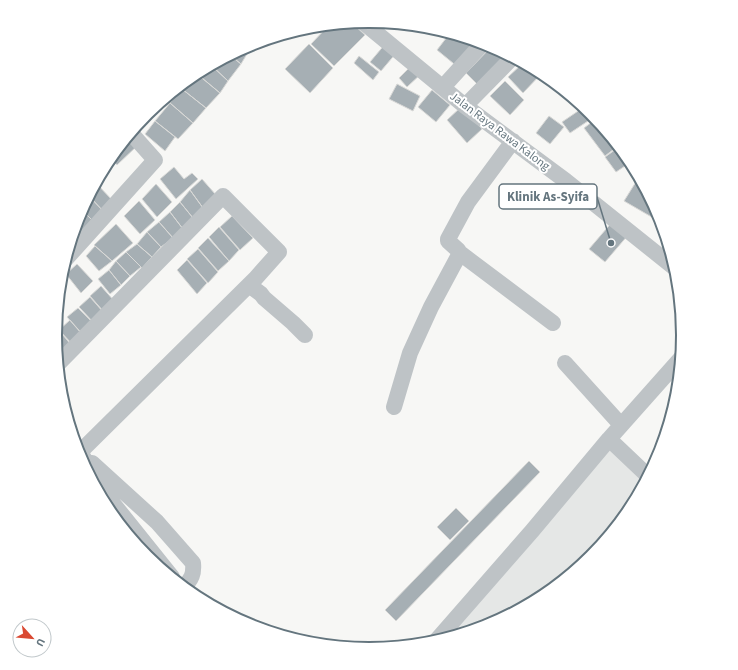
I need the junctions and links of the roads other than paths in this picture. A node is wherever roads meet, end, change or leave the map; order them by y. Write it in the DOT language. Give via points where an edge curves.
graph roads {
  1 [pos="370,28"];
  2 [pos="478,48"];
  3 [pos="509,62"];
  4 [pos="443,87"];
  5 [pos="466,106"];
  6 [pos="135,137"];
  7 [pos="513,141"];
  8 [pos="74,250"];
  9 [pos="460,253"];
  10 [pos="668,263"];
  11 [pos="249,285"];
  12 [pos="553,323"];
  13 [pos="305,335"];
  14 [pos="63,359"];
  15 [pos="565,363"];
  16 [pos="674,366"];
  17 [pos="394,407"];
  18 [pos="621,425"];
  19 [pos="609,439"];
  20 [pos="83,447"];
  21 [pos="89,460"];
  22 [pos="644,472"];
  23 [pos="111,501"];
  24 [pos="152,552"];
  25 [pos="188,583"];
  26 [pos="443,633"];
  1 -- 4 [label="street, Jalan Raya Rawa Kalong"];
  2 -- 4 [label="street"];
  3 -- 5 [label="street"];
  4 -- 5 [label="street, Jalan Raya Rawa Kalong"];
  5 -- 7 [label="street, Jalan Raya Rawa Kalong"];
  6 -- 8 [label="street" via="155,160"];
  7 -- 9 [label="street" via="468,202 448,239"];
  7 -- 10 [label="street, Jalan Raya Rawa Kalong"];
  9 -- 12 [label="street"];
  9 -- 17 [label="street" via="410,353"];
  11 -- 13 [label="street"];
  11 -- 14 [label="street" via="279,252 223,196"];
  11 -- 20 [label="street"];
  15 -- 18 [label="street"];
  16 -- 18 [label="street"];
  18 -- 19 [label="street"];
  19 -- 22 [label="street"];
  19 -- 26 [label="street"];
  21 -- 25 [label="street" via="157,522 193,563 194,571"];
  23 -- 24 [label="street"];
}
